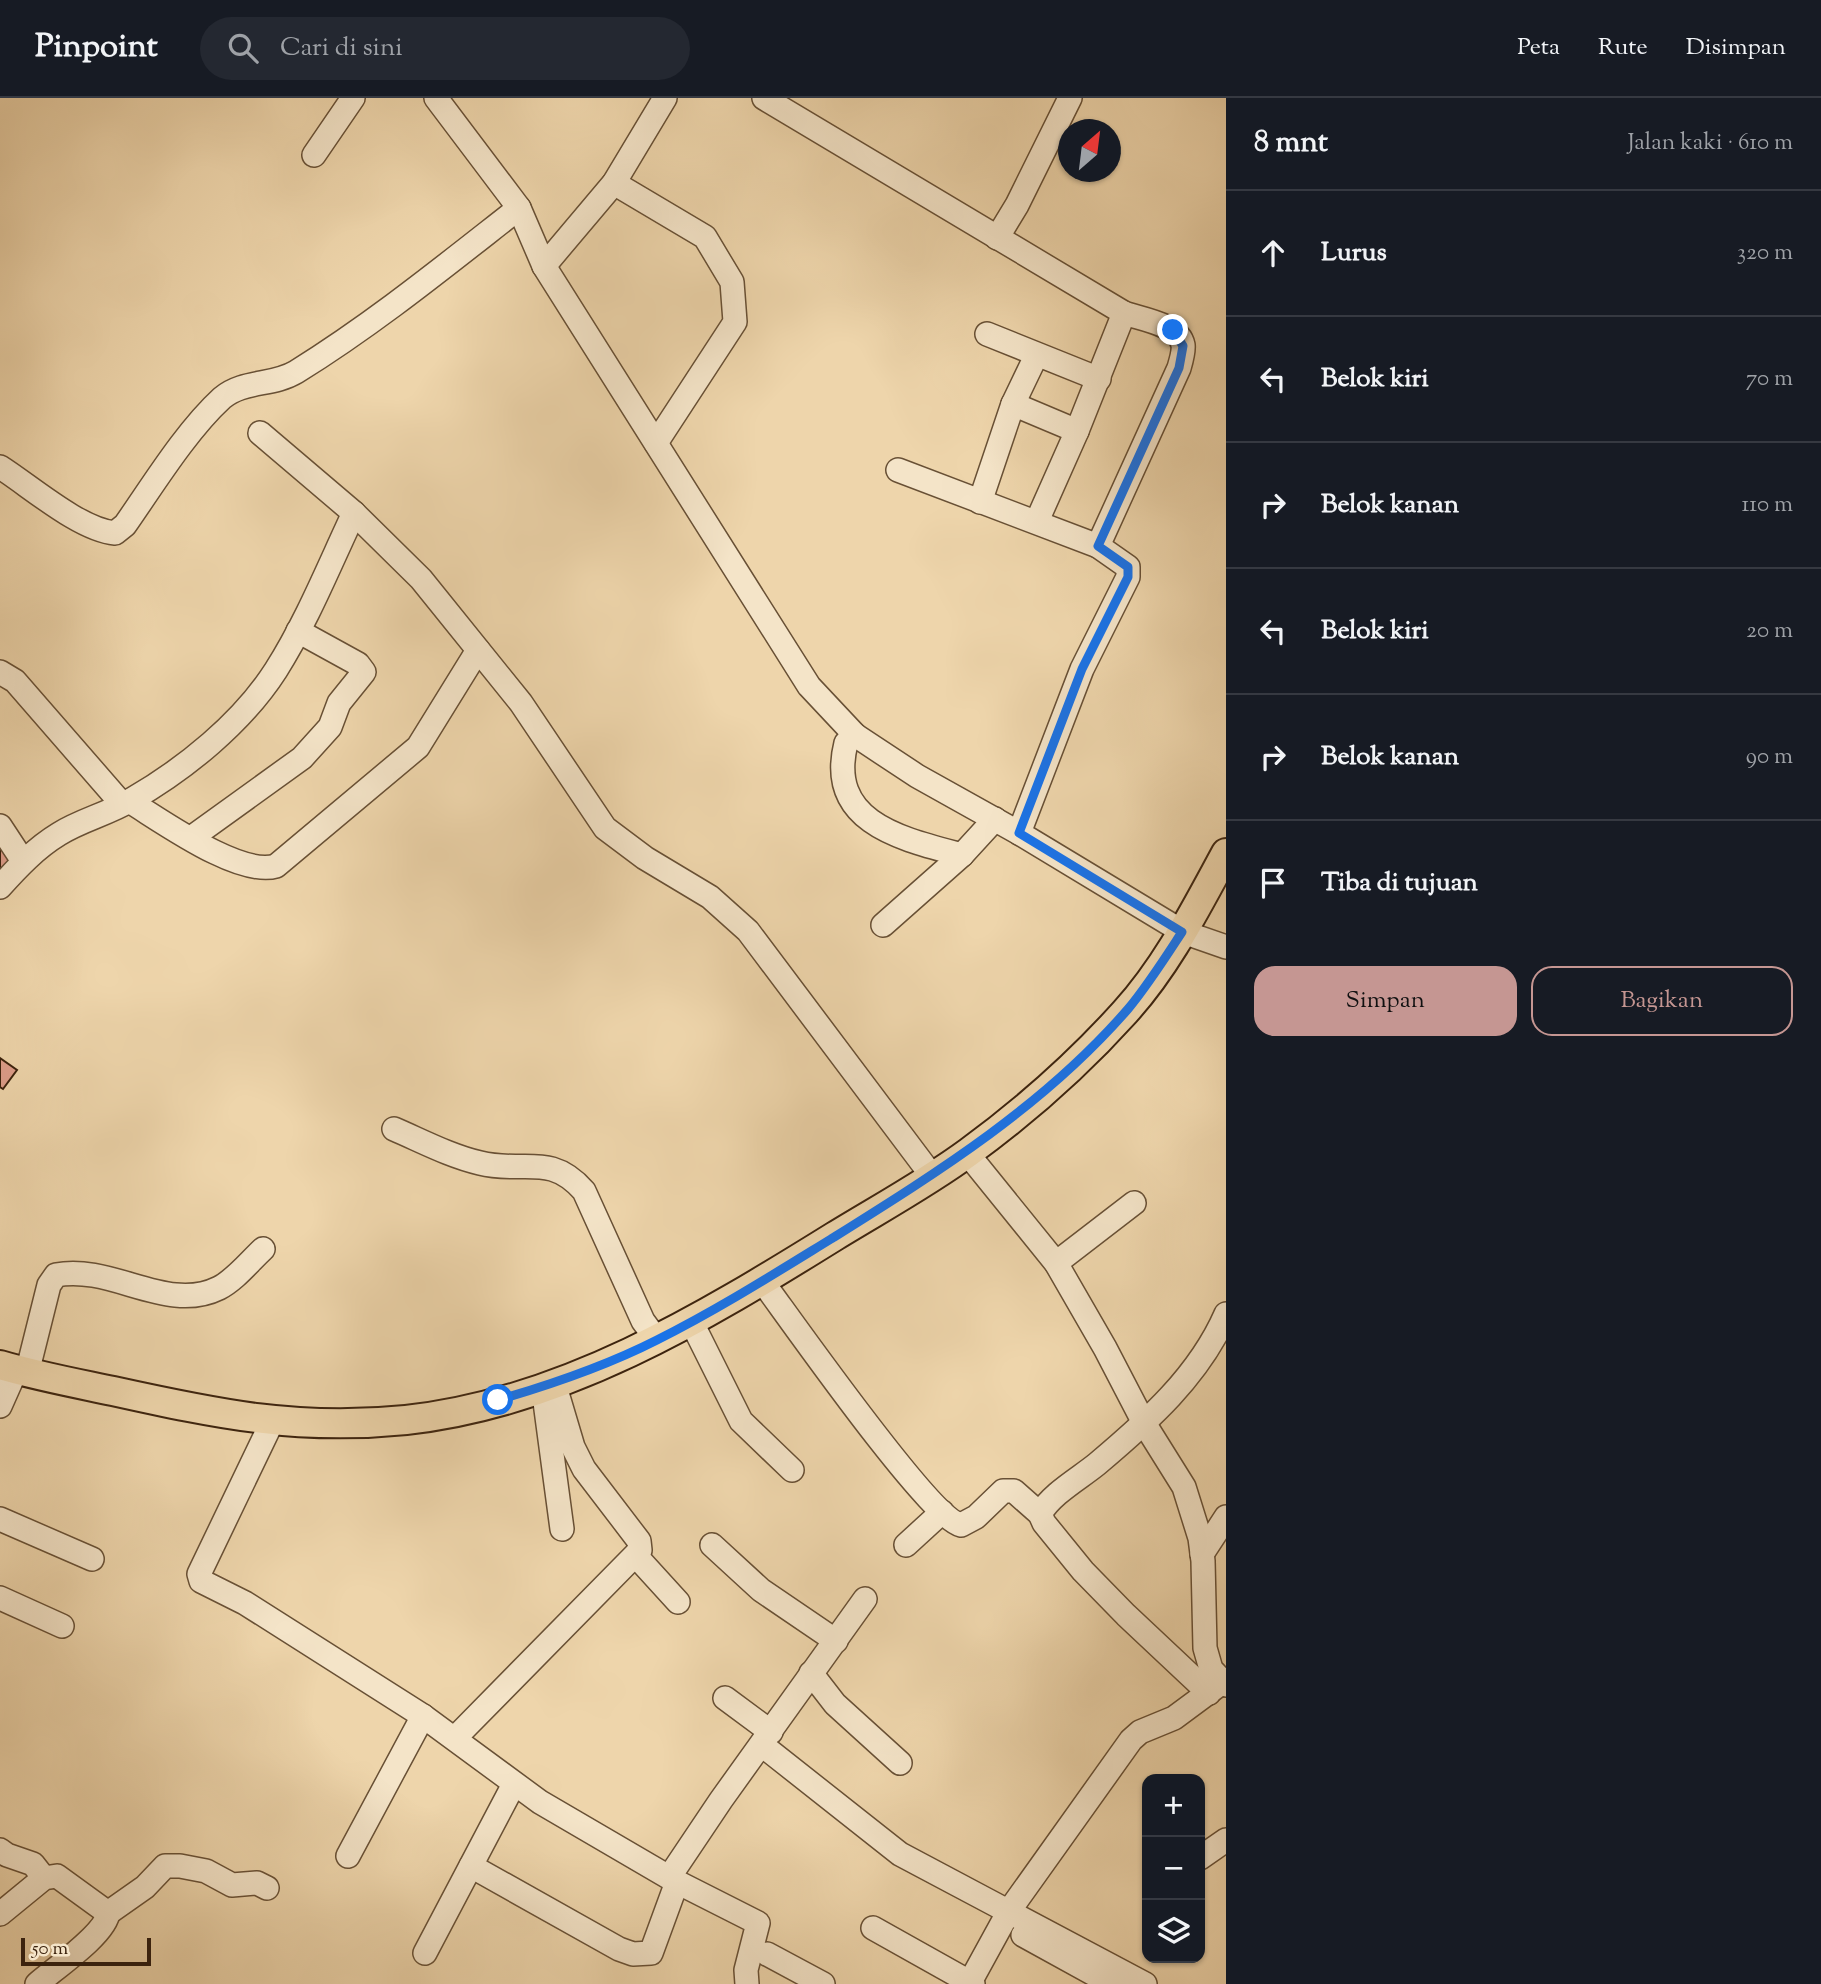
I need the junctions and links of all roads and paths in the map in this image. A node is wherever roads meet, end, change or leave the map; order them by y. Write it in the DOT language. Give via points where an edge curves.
graph roads {
  1 [pos="353,98"];
  2 [pos="436,98"];
  3 [pos="665,98"];
  4 [pos="764,98"];
  5 [pos="1070,98"];
  6 [pos="314,155"];
  7 [pos="614,183"];
  8 [pos="519,208"];
  9 [pos="997,237"];
  10 [pos="544,266"];
  11 [pos="1124,313"];
  12 [pos="987,334"];
  13 [pos="1036,356"];
  14 [pos="1099,379"];
  15 [pos="1013,404"];
  16 [pos="1077,431"];
  17 [pos="260,433"];
  18 [pos="656,443"];
  19 [pos="0,467"];
  20 [pos="898,470"];
  21 [pos="980,502"];
  22 [pos="354,513"];
  23 [pos="1037,521"];
  24 [pos="1098,546"];
  25 [pos="298,631"];
  26 [pos="478,650"];
  27 [pos="0,672"];
  28 [pos="855,736"];
  29 [pos="126,803"];
  30 [pos="995,819"];
  31 [pos="0,826"];
  32 [pos="1019,833"];
  33 [pos="191,838"];
  34 [pos="1226,853"];
  35 [pos="962,855"];
  36 [pos="23,861"];
  37 [pos="0,887"];
  38 [pos="883,925"];
  39 [pos="1182,932"];
  40 [pos="1226,947"];
  41 [pos="394,1129"];
  42 [pos="967,1153"];
  43 [pos="932,1176"];
  44 [pos="1134,1203"];
  45 [pos="263,1249"];
  46 [pos="1056,1263"];
  47 [pos="762,1281"];
  48 [pos="1226,1314"];
  49 [pos="691,1321"];
  50 [pos="657,1340"];
  51 [pos="14,1369"];
  52 [pos="548,1385"];
  53 [pos="0,1406"];
  54 [pos="272,1422"];
  55 [pos="1144,1423"];
  56 [pos="793,1470"];
  57 [pos="942,1512"];
  58 [pos="1040,1514"];
  59 [pos="1226,1517"];
  60 [pos="0,1520"];
  61 [pos="562,1529"];
  62 [pos="712,1545"];
  63 [pos="906,1545"];
  64 [pos="1202,1555"];
  65 [pos="636,1557"];
  66 [pos="92,1559"];
  67 [pos="0,1598"];
  68 [pos="864,1599"];
  69 [pos="678,1602"];
  70 [pos="62,1626"];
  71 [pos="836,1641"];
  72 [pos="811,1673"];
  73 [pos="1219,1686"];
  74 [pos="725,1698"];
  75 [pos="423,1716"];
  76 [pos="455,1738"];
  77 [pos="766,1739"];
  78 [pos="900,1763"];
  79 [pos="514,1784"];
  80 [pos="1226,1840"];
  81 [pos="0,1850"];
  82 [pos="1205,1855"];
  83 [pos="348,1856"];
  84 [pos="471,1866"];
  85 [pos="44,1878"];
  86 [pos="674,1879"];
  87 [pos="267,1888"];
  88 [pos="108,1913"];
  89 [pos="0,1914"];
  90 [pos="1006,1917"];
  91 [pos="873,1928"];
  92 [pos="425,1953"];
  93 [pos="767,1954"];
  94 [pos="971,1983"];
  95 [pos="37,1984"];
  96 [pos="747,1984"];
  97 [pos="822,1984"];
  98 [pos="1112,1984"];
  99 [pos="1145,1984"];
  1 -- 6 [label="street"];
  2 -- 8 [label="street"];
  3 -- 7 [label="street"];
  4 -- 9 [label="street"];
  5 -- 9 [label="street"];
  7 -- 10 [label="street"];
  7 -- 18 [label="street" via="705,237 732,282 735,322"];
  8 -- 10 [label="street"];
  8 -- 19 [label="street" via="340,344 284,379 251,384 223,398 115,533 84,522"];
  9 -- 11 [label="street"];
  10 -- 18 [label="street"];
  11 -- 14 [label="street"];
  11 -- 24 [label="street" via="1173,330 1183,346 1179,368"];
  12 -- 13 [label="street"];
  13 -- 14 [label="street"];
  13 -- 15 [label="street"];
  14 -- 16 [label="street"];
  15 -- 16 [label="street"];
  15 -- 21 [label="street"];
  16 -- 23 [label="street"];
  17 -- 22 [label="street"];
  18 -- 28 [label="street" via="808,686"];
  20 -- 21 [label="street"];
  21 -- 23 [label="street"];
  22 -- 25 [label="street"];
  22 -- 26 [label="street" via="421,579"];
  23 -- 24 [label="street"];
  24 -- 32 [label="street" via="1128,567 1128,577 1082,669"];
  25 -- 29 [label="street" via="275,671 244,710 192,757"];
  25 -- 33 [label="street" via="358,664 364,672 361,679 339,703 330,727 302,758"];
  26 -- 33 [label="street" via="418,747 276,866 265,870 238,862"];
  26 -- 43 [label="street" via="521,703 605,828 710,897 748,931"];
  27 -- 29 [label="street" via="15,681"];
  28 -- 30 [label="street"];
  28 -- 35 [label="street" via="846,743 841,766 850,802 866,818 910,841"];
  29 -- 33 [label="street"];
  29 -- 36 [label="street" via="59,834"];
  30 -- 32 [label="street"];
  30 -- 35 [label="street"];
  31 -- 36 [label="street"];
  32 -- 39 [label="street"];
  34 -- 39 [label="main road"];
  35 -- 38 [label="street"];
  36 -- 37 [label="street"];
  39 -- 40 [label="street"];
  39 -- 42 [label="main road" via="1144,990 1108,1030"];
  41 -- 50 [label="street" via="478,1163 543,1165 572,1176 590,1202 643,1321"];
  42 -- 43 [label="main road"];
  42 -- 46 [label="street"];
  43 -- 47 [label="main road"];
  44 -- 46 [label="street"];
  45 -- 51 [label="street" via="220,1288 196,1296 172,1296 95,1273 56,1275"];
  46 -- 55 [label="street"];
  47 -- 49 [label="main road"];
  47 -- 57 [label="street" via="896,1461"];
  48 -- 55 [label="street" via="1206,1356"];
  49 -- 50 [label="main road"];
  49 -- 56 [label="street" via="741,1421"];
  50 -- 52 [label="main road"];
  51 -- 53 [label="street"];
  51 -- 54 [label="main road" via="205,1413"];
  52 -- 54 [label="main road" via="456,1413 350,1424"];
  52 -- 61 [label="street"];
  52 -- 65 [label="street" via="573,1447 597,1489 639,1541"];
  54 -- 75 [label="street" via="199,1574 201,1581 245,1603"];
  55 -- 58 [label="street"];
  55 -- 64 [label="street" via="1184,1487"];
  57 -- 58 [label="street" via="954,1523 964,1524 1010,1489"];
  57 -- 63 [label="street"];
  58 -- 73 [label="street" via="1083,1571"];
  59 -- 64 [label="street"];
  60 -- 66 [label="street"];
  62 -- 71 [label="street" via="761,1590"];
  64 -- 73 [label="street" via="1205,1648"];
  65 -- 69 [label="street"];
  65 -- 76 [label="street"];
  67 -- 70 [label="street"];
  68 -- 71 [label="street"];
  71 -- 72 [label="street"];
  72 -- 77 [label="street"];
  72 -- 78 [label="street" via="835,1704"];
  73 -- 90 [label="street" via="1174,1718 1131,1740"];
  74 -- 77 [label="street"];
  75 -- 76 [label="street"];
  75 -- 83 [label="street"];
  76 -- 79 [label="street"];
  77 -- 86 [label="street" via="721,1800"];
  77 -- 90 [label="street" via="900,1854"];
  79 -- 84 [label="street"];
  79 -- 86 [label="street"];
  80 -- 82 [label="street"];
  81 -- 85 [label="street" via="33,1864"];
  84 -- 86 [label="street" via="619,1949 642,1955 651,1953"];
  84 -- 92 [label="street"];
  85 -- 88 [label="street" via="57,1876"];
  85 -- 89 [label="street"];
  86 -- 96 [label="street" via="758,1923"];
  87 -- 88 [label="street" via="257,1883 232,1885 206,1871 165,1866"];
  88 -- 95 [label="street" via="99,1931"];
  90 -- 94 [label="street"];
  90 -- 98 [label="street"];
  90 -- 99 [label="street"];
  91 -- 94 [label="street"];
  93 -- 97 [label="street"];
}
